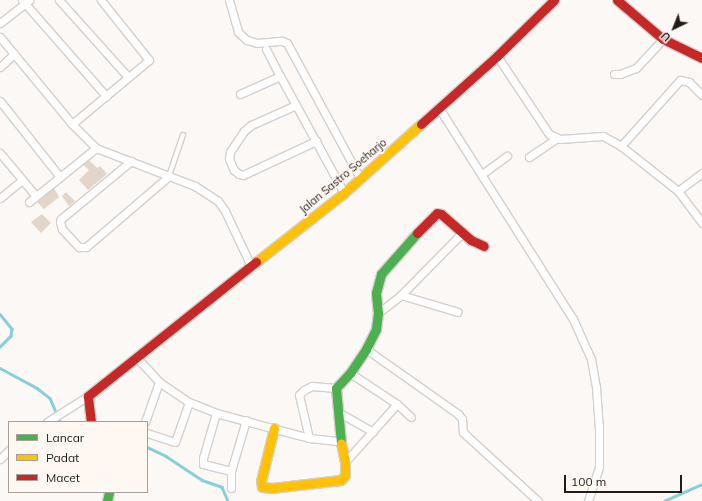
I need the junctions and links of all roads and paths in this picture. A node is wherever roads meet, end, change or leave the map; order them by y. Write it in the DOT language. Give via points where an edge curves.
graph roads {
  1 [pos="59,0"];
  2 [pos="101,0"];
  3 [pos="229,0"];
  4 [pos="554,0"];
  5 [pos="617,0"];
  6 [pos="25,1"];
  7 [pos="0,23"];
  8 [pos="0,37"];
  9 [pos="662,39"];
  10 [pos="266,49"];
  11 [pos="14,54"];
  12 [pos="497,56"];
  13 [pos="702,58"];
  14 [pos="0,67"];
  15 [pos="614,74"];
  16 [pos="280,76"];
  17 [pos="128,77"];
  18 [pos="240,94"];
  19 [pos="702,95"];
  20 [pos="106,96"];
  21 [pos="0,101"];
  22 [pos="296,105"];
  23 [pos="439,108"];
  24 [pos="72,124"];
  25 [pos="183,135"];
  26 [pos="556,139"];
  27 [pos="316,142"];
  28 [pos="621,146"];
  29 [pos="96,148"];
  30 [pos="0,152"];
  31 [pos="507,156"];
  32 [pos="528,157"];
  33 [pos="131,161"];
  34 [pos="702,173"];
  35 [pos="482,174"];
  36 [pos="169,176"];
  37 [pos="60,177"];
  38 [pos="360,178"];
  39 [pos="22,180"];
  40 [pos="678,191"];
  41 [pos="344,193"];
  42 [pos="36,196"];
  43 [pos="0,198"];
  44 [pos="29,202"];
  45 [pos="702,223"];
  46 [pos="462,233"];
  47 [pos="484,246"];
  48 [pos="251,266"];
  49 [pos="402,295"];
  50 [pos="458,312"];
  51 [pos="378,313"];
  52 [pos="366,349"];
  53 [pos="138,358"];
  54 [pos="350,373"];
  55 [pos="159,382"];
  56 [pos="336,388"];
  57 [pos="88,396"];
  58 [pos="189,402"];
  59 [pos="397,404"];
  60 [pos="338,412"];
  61 [pos="216,413"];
  62 [pos="411,417"];
  63 [pos="49,420"];
  64 [pos="246,420"];
  65 [pos="91,421"];
  66 [pos="145,421"];
  67 [pos="274,428"];
  68 [pos="373,432"];
  69 [pos="148,433"];
  70 [pos="309,438"];
  71 [pos="340,441"];
  72 [pos="8,451"];
  73 [pos="0,459"];
  74 [pos="345,462"];
  75 [pos="231,471"];
  76 [pos="230,488"];
  77 [pos="538,501"];
  78 [pos="588,501"];
  1 -- 17 [label="street"];
  2 -- 17 [label="street" via="149,58 148,62"];
  3 -- 38 [label="street" via="238,32 247,40 257,43 287,43"];
  4 -- 12 [label="street, Jalan Sastro Soeharjo"];
  5 -- 9 [label="street"];
  6 -- 7 [label="street"];
  6 -- 20 [label="street"];
  8 -- 11 [label="street"];
  9 -- 13 [label="street"];
  9 -- 15 [label="street" via="636,68"];
  10 -- 16 [label="street"];
  11 -- 14 [label="street"];
  11 -- 24 [label="street"];
  12 -- 23 [label="street, Jalan Sastro Soeharjo"];
  12 -- 26 [label="street" via="546,131"];
  16 -- 18 [label="street"];
  16 -- 22 [label="street"];
  17 -- 20 [label="street"];
  19 -- 28 [label="street" via="689,82 680,80"];
  20 -- 24 [label="street"];
  21 -- 37 [label="street"];
  22 -- 27 [label="street"];
  22 -- 27 [label="street" via="251,125 244,131 230,152 229,159 234,170 243,175"];
  23 -- 35 [label="street"];
  23 -- 38 [label="street, Jalan Sastro Soeharjo"];
  24 -- 29 [label="street"];
  25 -- 36 [label="lane"];
  26 -- 28 [label="street" via="597,135 610,138"];
  26 -- 32 [label="street"];
  27 -- 41 [label="street"];
  28 -- 40 [label="street"];
  29 -- 33 [label="street"];
  29 -- 37 [label="street"];
  30 -- 39 [label="street"];
  31 -- 35 [label="street"];
  33 -- 36 [label="street"];
  33 -- 36 [label="street" via="60,222 62,229 79,246 86,247"];
  34 -- 40 [label="street"];
  35 -- 78 [label="street" via="573,319 591,359 599,426 599,467"];
  36 -- 48 [label="street" via="195,186 218,201"];
  37 -- 42 [label="street"];
  38 -- 41 [label="street, Jalan Sastro Soeharjo"];
  39 -- 42 [label="street"];
  39 -- 43 [label="street"];
  40 -- 45 [label="street"];
  41 -- 48 [label="street, Jalan Sastro Soeharjo"];
  42 -- 44 [label="street"];
  46 -- 47 [label="street"];
  46 -- 49 [label="street"];
  46 -- 51 [label="street" via="442,214 437,213 426,223 381,274 376,293"];
  48 -- 53 [label="street, Jalan Sastro Soeharjo" via="171,328"];
  49 -- 50 [label="street"];
  49 -- 51 [label="street"];
  51 -- 52 [label="street" via="376,329"];
  52 -- 54 [label="street"];
  52 -- 77 [label="street" via="451,408 462,419 463,432"];
  53 -- 55 [label="street"];
  53 -- 57 [label="street, Jalan Sastro Soeharjo"];
  54 -- 56 [label="street"];
  54 -- 59 [label="street"];
  55 -- 58 [label="street"];
  55 -- 66 [label="street"];
  56 -- 60 [label="street"];
  56 -- 70 [label="street" via="312,386 299,395"];
  57 -- 63 [label="street"];
  57 -- 65 [label="street"];
  58 -- 61 [label="street"];
  58 -- 69 [label="street" via="175,442"];
  59 -- 62 [label="street"];
  59 -- 68 [label="street"];
  60 -- 68 [label="street"];
  60 -- 71 [label="street"];
  61 -- 64 [label="street"];
  61 -- 75 [label="street" via="203,464"];
  64 -- 67 [label="street"];
  64 -- 75 [label="street"];
  67 -- 70 [label="street"];
  67 -- 74 [label="street" via="261,481 262,487 336,482 345,475"];
  68 -- 74 [label="street"];
  70 -- 71 [label="street"];
  71 -- 74 [label="street"];
  72 -- 73 [label="street"];
  75 -- 76 [label="street"];
}
